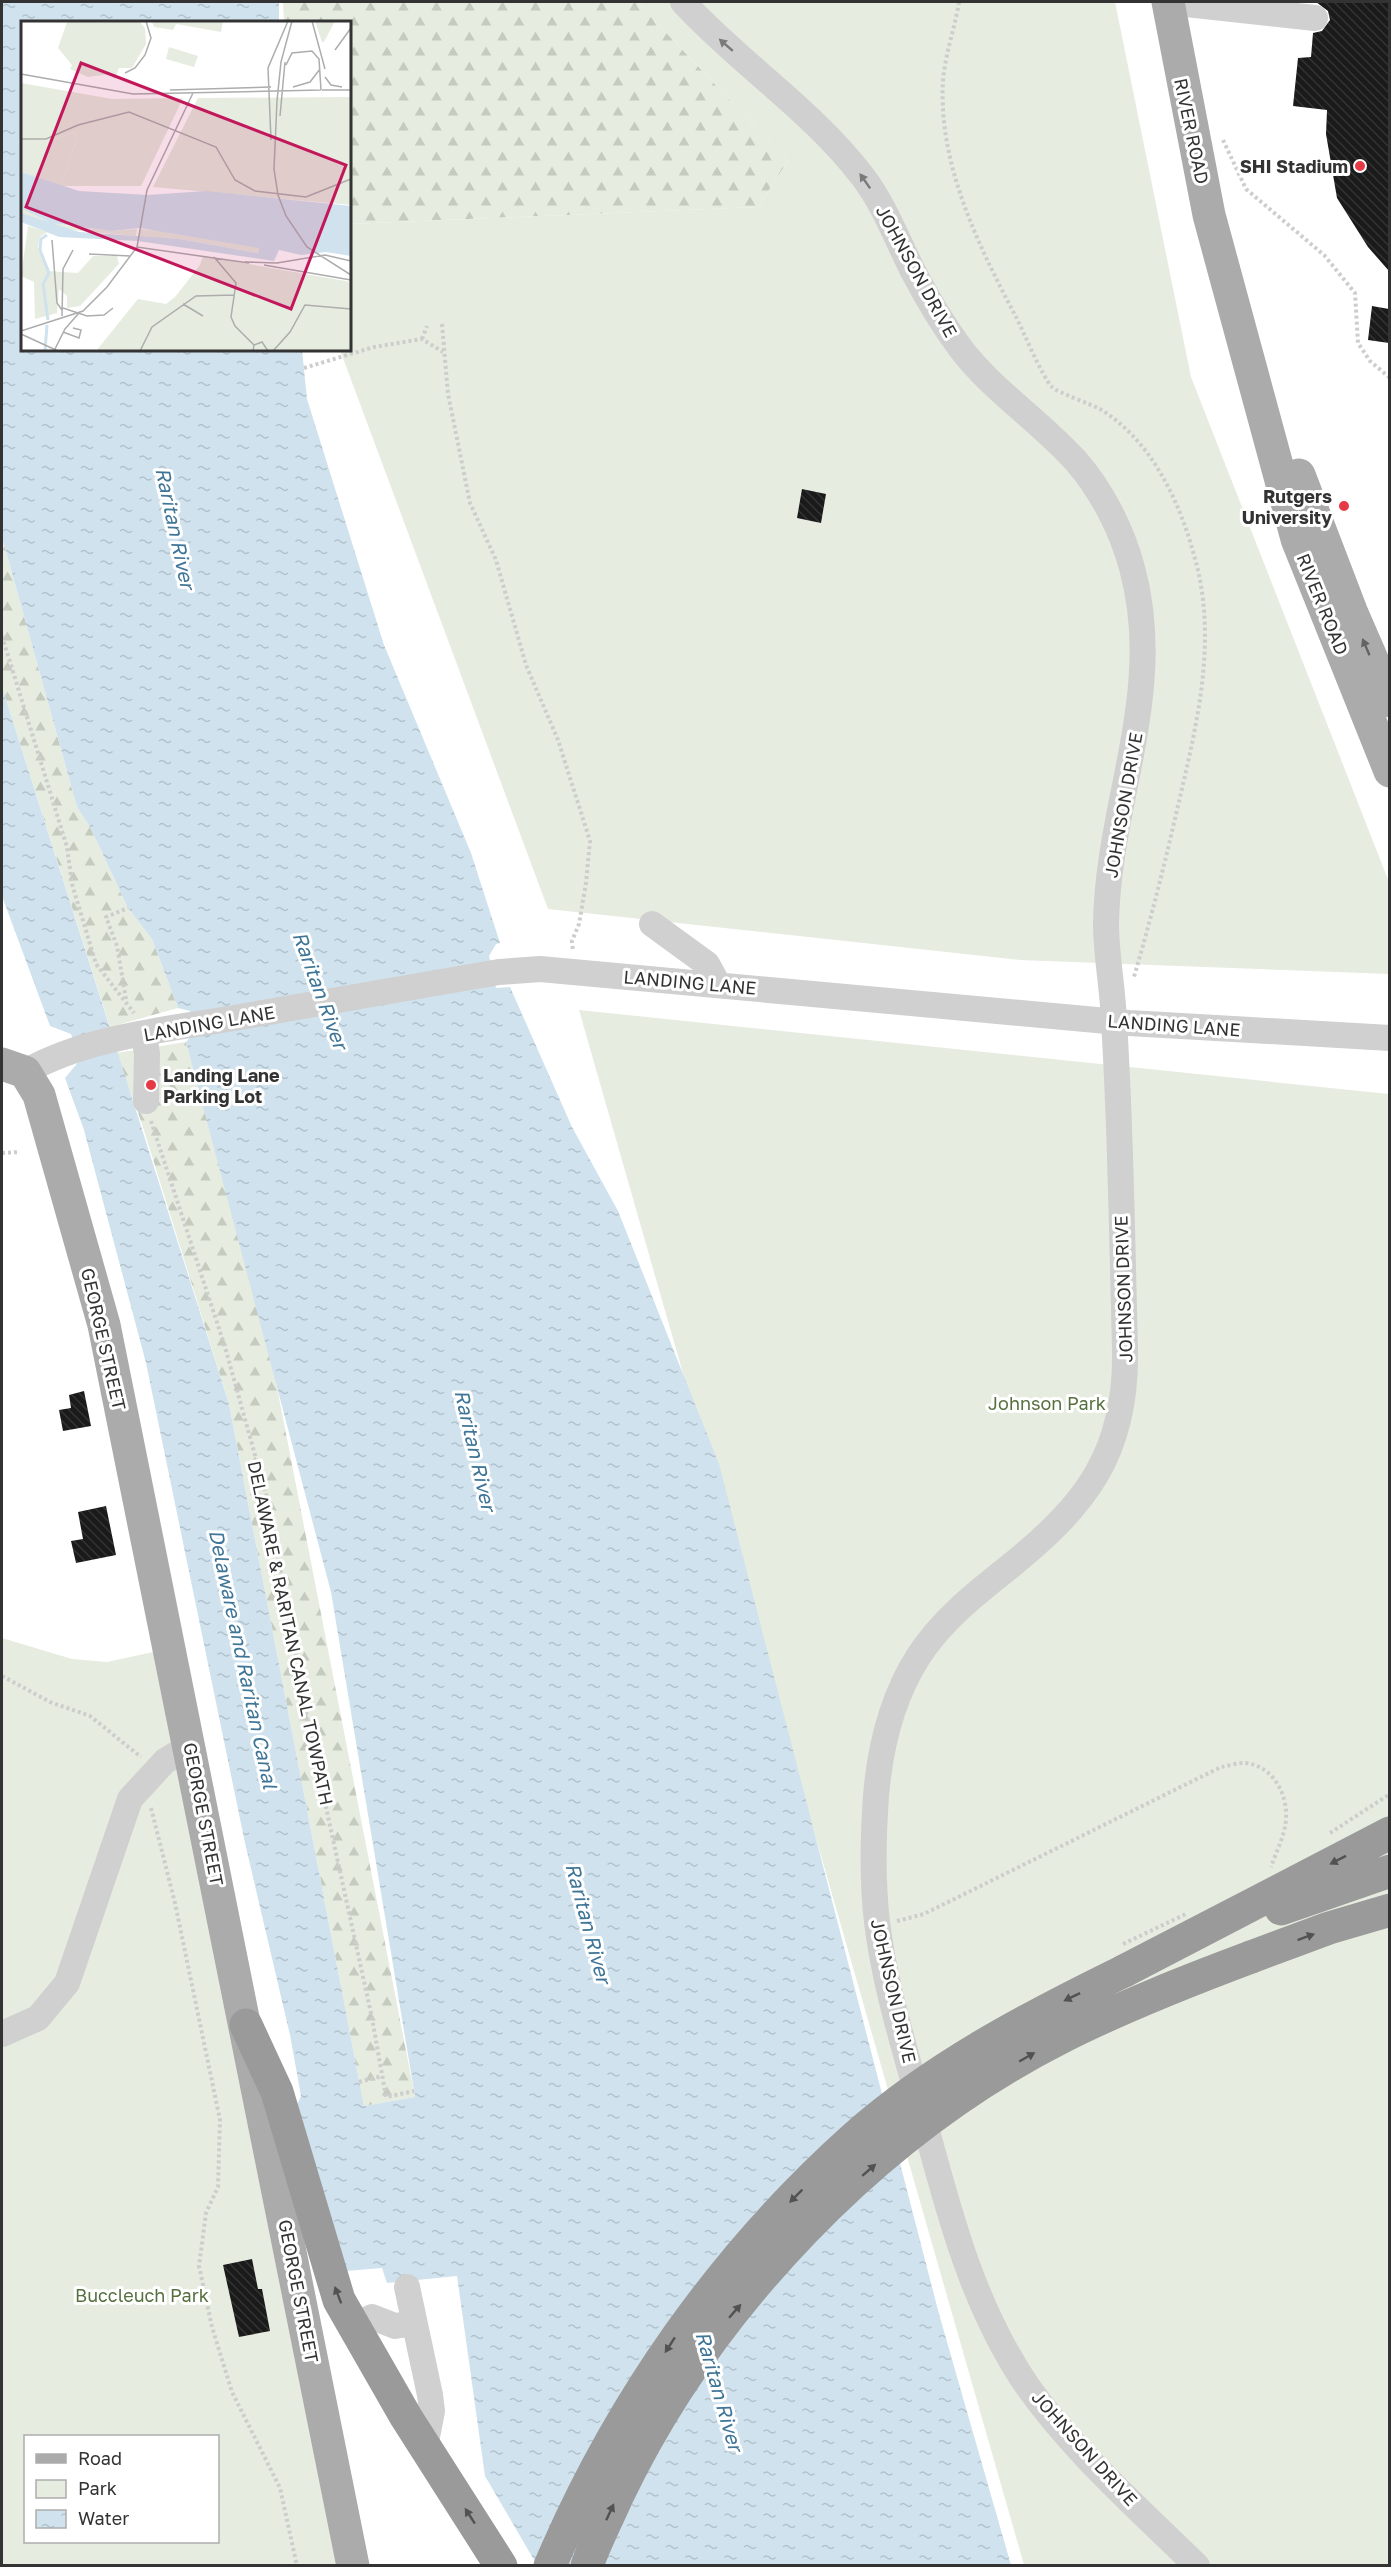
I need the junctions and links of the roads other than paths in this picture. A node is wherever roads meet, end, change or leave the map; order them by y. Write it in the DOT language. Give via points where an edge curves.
graph roads {
  1 [pos="683,2"];
  2 [pos="1168,2"];
  3 [pos="1314,18"];
  4 [pos="1229,294"];
  5 [pos="1389,700"];
  6 [pos="1389,771"];
  7 [pos="652,924"];
  8 [pos="718,984"];
  9 [pos="1114,1022"];
  10 [pos="140,1031"];
  11 [pos="1389,1038"];
  12 [pos="13,1068"];
  13 [pos="146,1101"];
  14 [pos="190,1746"];
  15 [pos="1389,1833"];
  16 [pos="1389,1871"];
  17 [pos="1389,1910"];
  18 [pos="1255,1911"];
  19 [pos="246,2025"];
  20 [pos="2,2034"];
  21 [pos="406,2287"];
  22 [pos="414,2323"];
  23 [pos="353,2327"];
  24 [pos="425,2447"];
  25 [pos="353,2565"];
  26 [pos="501,2565"];
  27 [pos="550,2565"];
  28 [pos="587,2565"];
  29 [pos="1197,2565"];
  9 -- 1 [label="street, JOHNSON DRIVE, one-way" via="1106,925 1110,875 1139,718 1142,674 1141,615 1132,567 1110,509 1076,461 986,379 960,348 912,270 893,225 863,177 798,107 710,31"];
  2 -- 3 [label="street"];
  2 -- 4 [label="main road, RIVER ROAD" via="1209,215"];
  5 -- 4 [label="main road, RIVER ROAD, one-way"];
  4 -- 6 [label="main road, RIVER ROAD" via="1297,538"];
  7 -- 8 [label="street" via="707,964"];
  8 -- 9 [label="street, LANDING LANE"];
  8 -- 10 [label="street, LANDING LANE" via="574,971 499,972"];
  9 -- 11 [label="street, LANDING LANE"];
  9 -- 29 [label="street, JOHNSON DRIVE" via="1126,1377 1114,1434 1100,1471 1071,1511 936,1632 907,1676 886,1730 878,1779 873,1885 886,1975 929,2136 963,2256 993,2329 1028,2387 1064,2432"];
  10 -- 12 [label="street, LANDING LANE"];
  10 -- 13 [label="street" via="147,1054"];
  12 -- 14 [label="main road, GEORGE STREET" via="39,1095 104,1325"];
  14 -- 19 [label="main road, GEORGE STREET"];
  14 -- 20 [label="street" via="165,1761 130,1799 68,1983 38,2018"];
  15 -- 18 [label="highway, one-way"];
  16 -- 18 [label="highway"];
  28 -- 17 [label="highway, one-way, bridge" via="635,2461 723,2324 794,2242 867,2171 992,2078 1061,2037 1155,1994 1329,1928"];
  18 -- 27 [label="highway, one-way, bridge" via="1048,2009 981,2047 856,2137 764,2227 676,2336 626,2413 577,2501"];
  23 -- 19 [label="highway, one-way" via="339,2300 277,2092"];
  19 -- 25 [label="main road, GEORGE STREET"];
  21 -- 22 [label="street"];
  22 -- 23 [label="street" via="394,2326 372,2317"];
  22 -- 24 [label="street" via="432,2411"];
  23 -- 24 [label="highway"];
  26 -- 24 [label="highway, one-way"];
}
